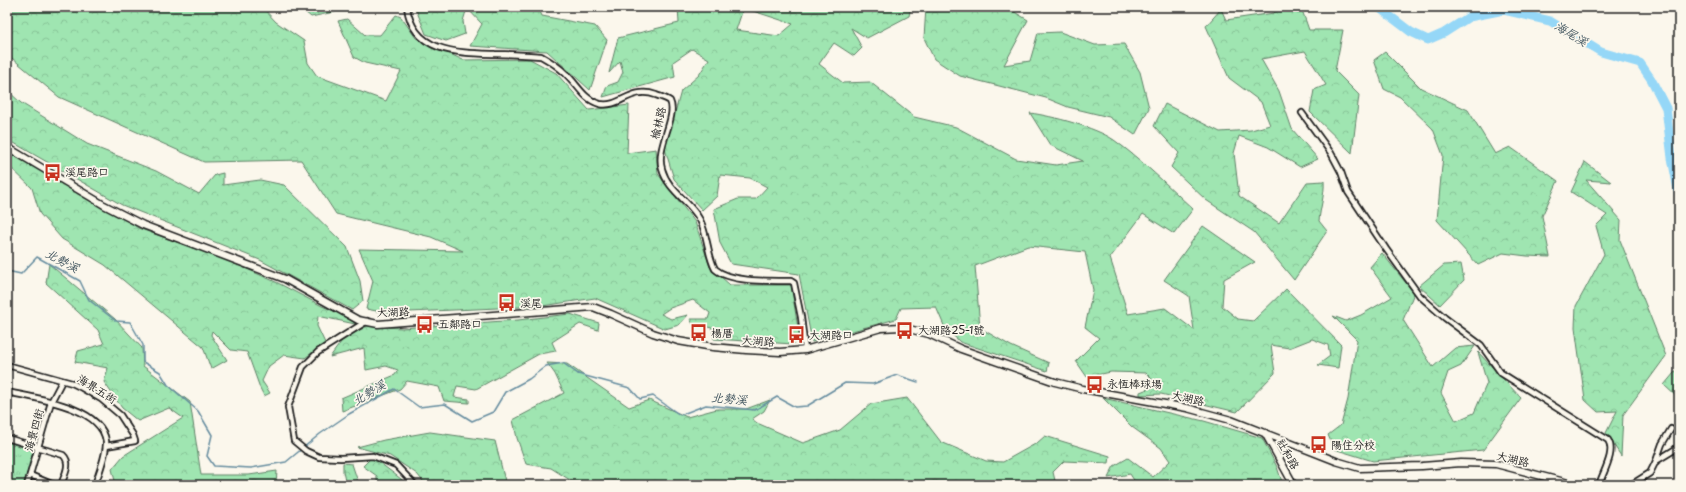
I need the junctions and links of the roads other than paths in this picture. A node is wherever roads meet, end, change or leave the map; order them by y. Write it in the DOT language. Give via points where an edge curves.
graph roads {
  1 [pos="407,7"];
  2 [pos="1302,113"];
  3 [pos="7,147"];
  4 [pos="366,321"];
  5 [pos="805,350"];
  6 [pos="7,365"];
  7 [pos="62,381"];
  8 [pos="7,392"];
  9 [pos="51,402"];
  10 [pos="1671,429"];
  11 [pos="1265,433"];
  12 [pos="7,438"];
  13 [pos="106,446"];
  14 [pos="1679,447"];
  15 [pos="39,449"];
  16 [pos="1656,461"];
  17 [pos="30,474"];
  18 [pos="27,485"];
  19 [pos="54,485"];
  20 [pos="61,485"];
  21 [pos="95,485"];
  22 [pos="415,485"];
  23 [pos="1292,485"];
  24 [pos="1576,485"];
  25 [pos="1598,485"];
  26 [pos="1631,485"];
  1 -- 5 [label="street, 榆林路" via="415,31 439,48 455,52 541,56 568,75 588,99 602,104 610,104 634,93 646,92 670,101 670,118 660,155 662,170 674,191 695,212 705,231 715,269 719,273 741,279 794,283"];
  2 -- 25 [label="street" via="1331,153 1352,198 1420,296 1481,345 1501,374 1608,440 1611,452"];
  3 -- 4 [label="street, 大湖路" via="104,205 143,224 285,279 358,320"];
  4 -- 5 [label="street, 大湖路" via="378,324 593,308 653,334 713,347 780,352"];
  4 -- 22 [label="street" via="318,352 303,367 288,407 294,441 305,451 320,457 373,456 396,465"];
  5 -- 11 [label="street, 大湖路" via="881,328 901,327 929,334 961,349 1055,382 1187,408 1231,420"];
  6 -- 7 [label="street, 海景五街"];
  7 -- 9 [label="street, 海景四街"];
  7 -- 13 [label="street, 海景五街" via="72,383 101,400 122,417 134,441"];
  8 -- 9 [label="street"];
  9 -- 13 [label="street" via="90,417 103,432"];
  9 -- 15 [label="street, 海景四街"];
  10 -- 16 [label="street"];
  11 -- 23 [label="street, 社和路"];
  11 -- 24 [label="street, 大湖路" via="1360,468 1461,462 1496,464"];
  12 -- 15 [label="street"];
  13 -- 21 [label="street"];
  14 -- 16 [label="street"];
  15 -- 17 [label="street, 海景四街"];
  15 -- 20 [label="street" via="66,457 68,463"];
  16 -- 26 [label="street" via="1650,473"];
  17 -- 18 [label="street, 海景四街"];
  17 -- 19 [label="street"];
}
